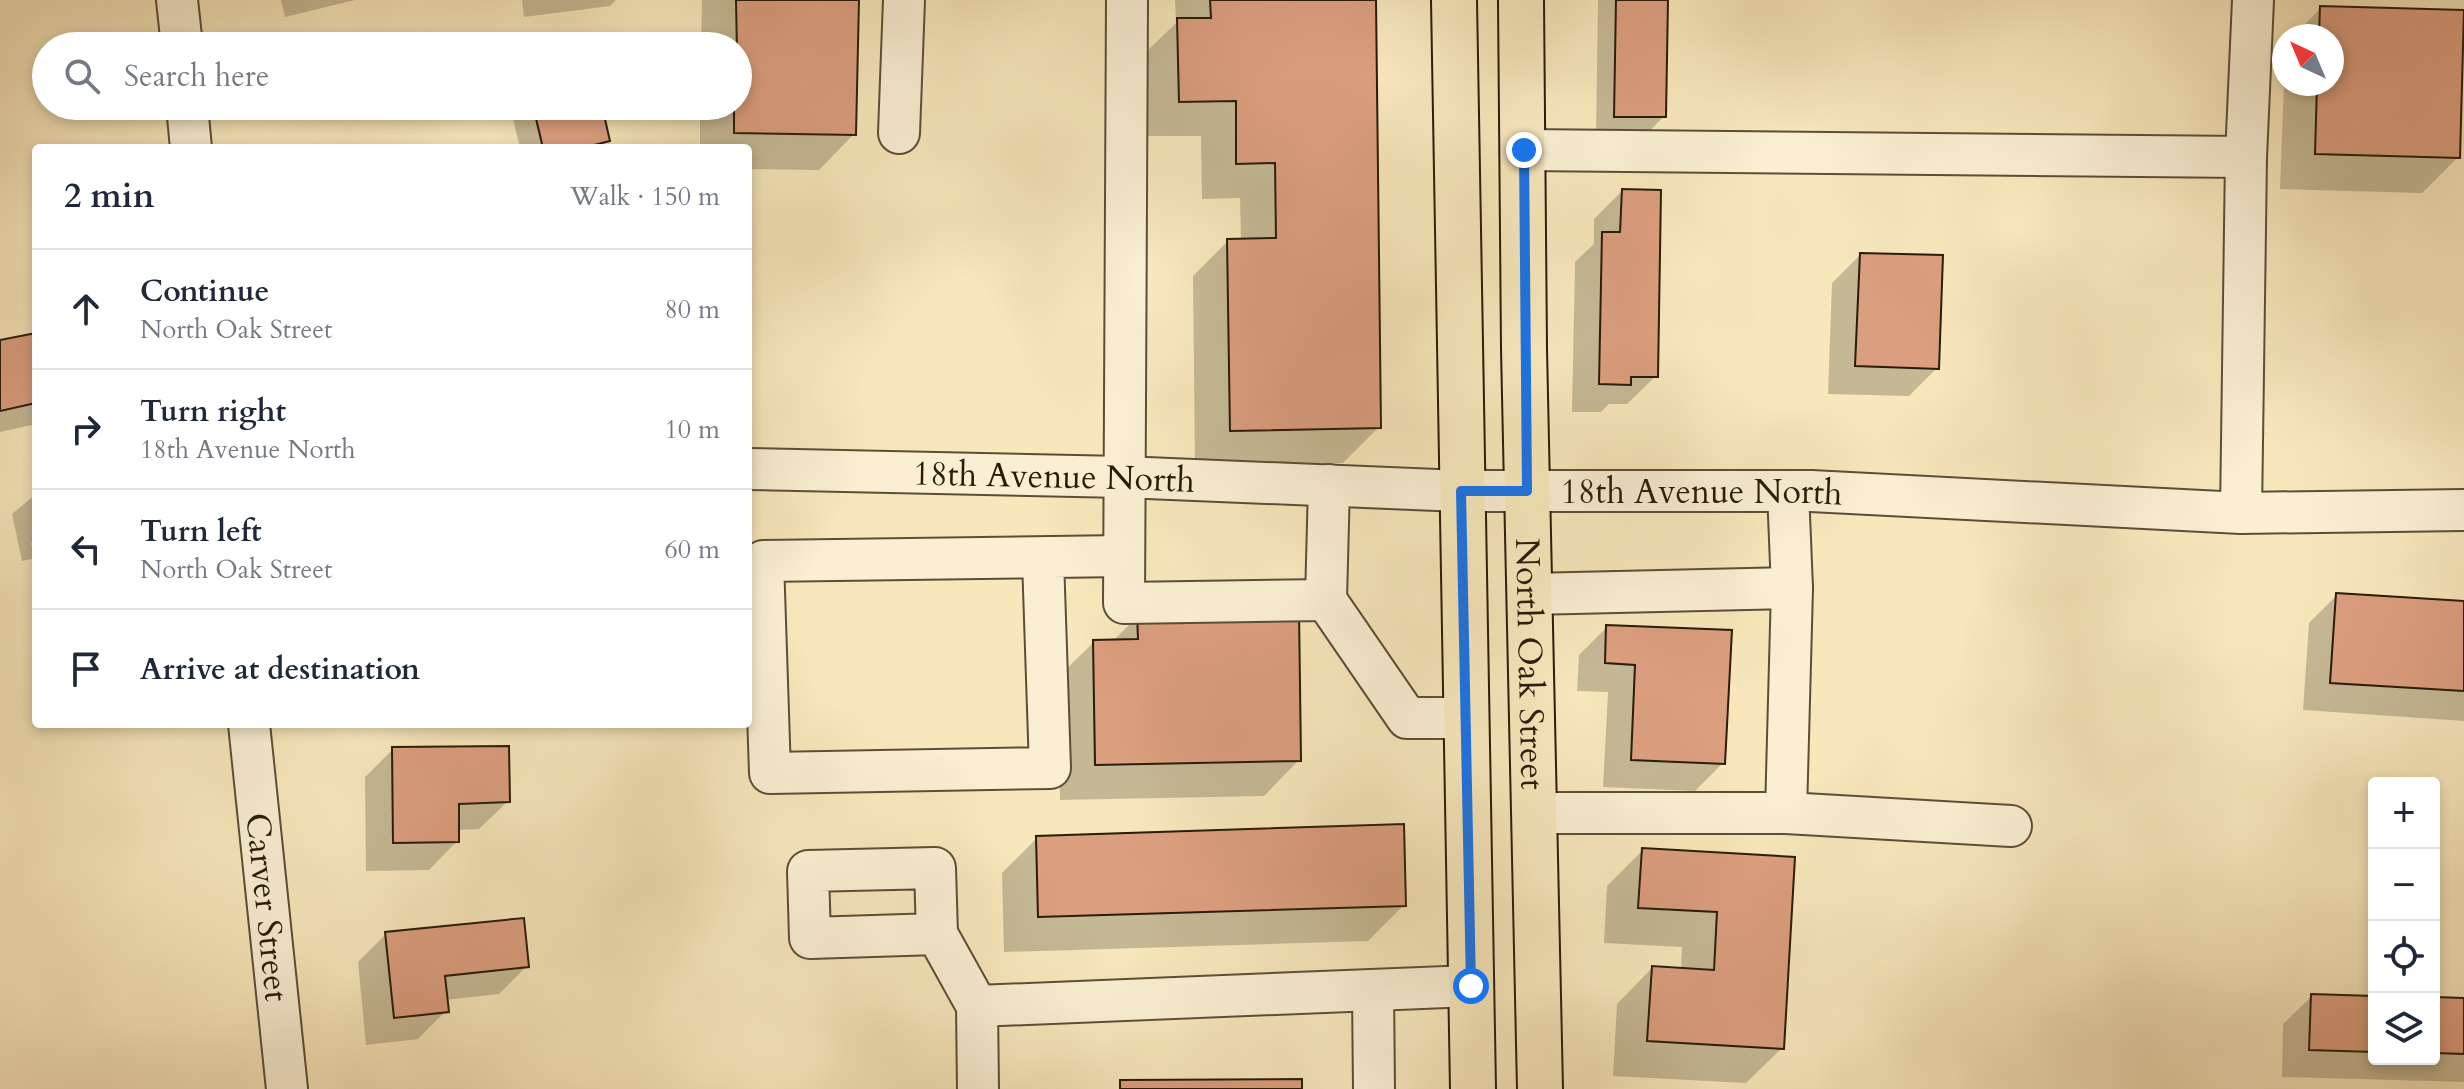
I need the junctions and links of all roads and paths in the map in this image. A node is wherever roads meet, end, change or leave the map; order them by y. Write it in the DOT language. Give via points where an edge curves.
graph roads {
  1 [pos="177,0"];
  2 [pos="904,0"];
  3 [pos="1127,0"];
  4 [pos="1454,0"];
  5 [pos="1521,0"];
  6 [pos="2253,0"];
  7 [pos="180,32"];
  8 [pos="188,120"];
  9 [pos="899,133"];
  10 [pos="191,144"];
  11 [pos="1524,150"];
  12 [pos="2246,157"];
  13 [pos="752,469"];
  14 [pos="1123,477"];
  15 [pos="1329,485"];
  16 [pos="1461,491"];
  17 [pos="1527,491"];
  18 [pos="1788,491"];
  19 [pos="2464,510"];
  20 [pos="2241,513"];
  21 [pos="1123,556"];
  22 [pos="1043,559"];
  23 [pos="1792,588"];
  24 [pos="1530,594"];
  25 [pos="1326,600"];
  26 [pos="1465,718"];
  27 [pos="249,728"];
  28 [pos="1535,813"];
  29 [pos="1786,813"];
  30 [pos="2011,826"];
  31 [pos="937,934"];
  32 [pos="1471,986"];
  33 [pos="1373,990"];
  34 [pos="977,1021"];
  35 [pos="287,1089"];
  36 [pos="978,1089"];
  37 [pos="1374,1089"];
  38 [pos="1473,1089"];
  39 [pos="1540,1089"];
  1 -- 7 [label="street"];
  2 -- 9 [label="street"];
  3 -- 14 [label="street"];
  4 -- 16 [label="main road, North Oak Street"];
  5 -- 11 [label="main road, North Oak Street"];
  6 -- 12 [label="street"];
  8 -- 10 [label="street"];
  11 -- 12 [label="street"];
  11 -- 17 [label="main road, North Oak Street"];
  12 -- 20 [label="street"];
  13 -- 14 [label="street, 18th Avenue North"];
  14 -- 15 [label="street, 18th Avenue North"];
  14 -- 21 [label="street"];
  15 -- 16 [label="street, 18th Avenue North"];
  15 -- 25 [label="street"];
  16 -- 17 [label="street, 18th Avenue North"];
  16 -- 26 [label="main road, North Oak Street"];
  17 -- 18 [label="street, 18th Avenue North"];
  17 -- 24 [label="main road, North Oak Street"];
  18 -- 20 [label="street, 18th Avenue North"];
  18 -- 23 [label="street"];
  19 -- 20 [label="street, 18th Avenue North"];
  21 -- 22 [label="street"];
  21 -- 25 [label="street" via="1124,603"];
  22 -- 22 [label="street" via="763,561 770,773 1050,768"];
  23 -- 24 [label="street"];
  23 -- 29 [label="street"];
  24 -- 28 [label="main road, North Oak Street"];
  25 -- 26 [label="street" via="1407,718"];
  26 -- 32 [label="main road, North Oak Street"];
  27 -- 35 [label="street, Carver Street"];
  28 -- 29 [label="street"];
  28 -- 39 [label="main road, North Oak Street"];
  29 -- 30 [label="street"];
  31 -- 34 [label="street"];
  32 -- 33 [label="street"];
  32 -- 38 [label="main road, North Oak Street"];
  33 -- 34 [label="street"];
  33 -- 37 [label="street"];
  34 -- 36 [label="street"];
}
